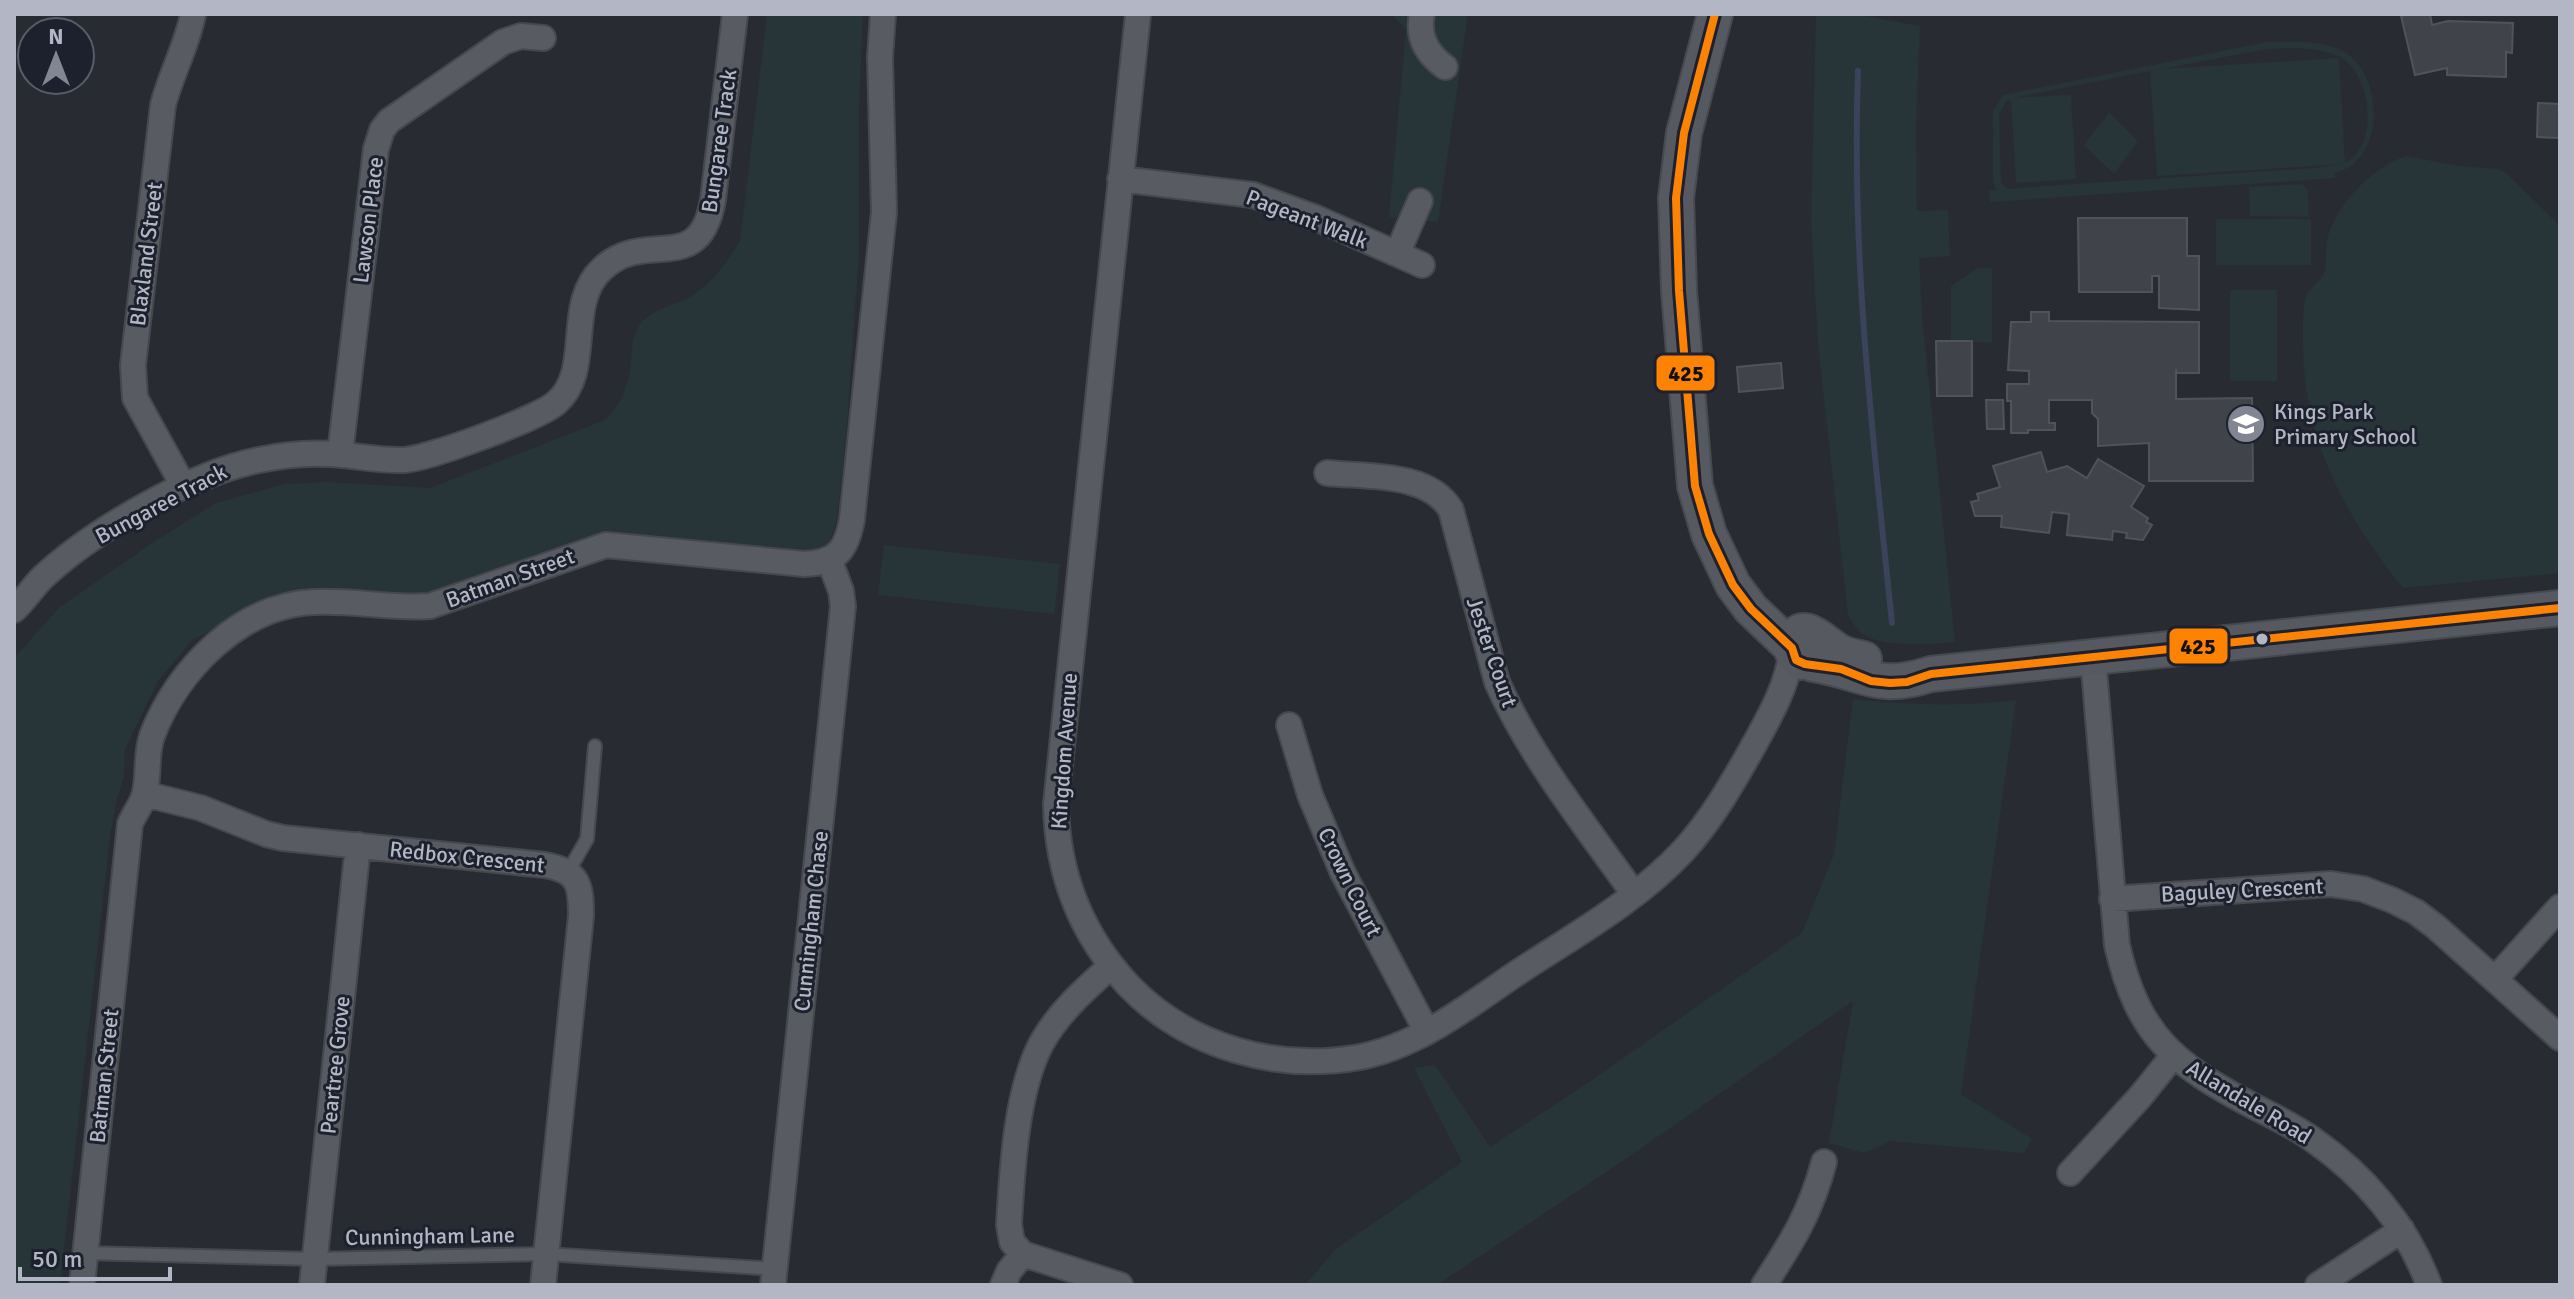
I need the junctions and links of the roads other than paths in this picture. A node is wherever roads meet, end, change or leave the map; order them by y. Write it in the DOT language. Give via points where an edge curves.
graph roads {
  1 [pos="193,14"];
  2 [pos="735,14"];
  3 [pos="883,14"];
  4 [pos="1138,14"];
  5 [pos="1422,14"];
  6 [pos="1716,19"];
  7 [pos="543,38"];
  8 [pos="1445,67"];
  9 [pos="1120,179"];
  10 [pos="1420,201"];
  11 [pos="1397,254"];
  12 [pos="1422,265"];
  13 [pos="340,454"];
  14 [pos="1327,473"];
  15 [pos="184,487"];
  16 [pos="829,559"];
  17 [pos="16,607"];
  18 [pos="2560,608"];
  19 [pos="1805,650"];
  20 [pos="2093,657"];
  21 [pos="1289,725"];
  22 [pos="595,746"];
  23 [pos="145,794"];
  24 [pos="358,845"];
  25 [pos="568,872"];
  26 [pos="1634,894"];
  27 [pos="2112,899"];
  28 [pos="2560,907"];
  29 [pos="1111,966"];
  30 [pos="2496,978"];
  31 [pos="1427,1032"];
  32 [pos="2560,1038"];
  33 [pos="2173,1056"];
  34 [pos="1824,1162"];
  35 [pos="2070,1173"];
  36 [pos="2402,1230"];
  37 [pos="85,1253"];
  38 [pos="546,1254"];
  39 [pos="1023,1254"];
  40 [pos="315,1259"];
  41 [pos="774,1277"];
  42 [pos="82,1285"];
  43 [pos="312,1285"];
  44 [pos="543,1285"];
  45 [pos="1003,1285"];
  46 [pos="1120,1285"];
  47 [pos="1764,1285"];
  48 [pos="2318,1285"];
  49 [pos="2429,1285"];
  1 -- 15 [label="street, Blaxland Street" via="163,105 132,374 135,398"];
  2 -- 13 [label="street, Bungaree Track" via="707,225 679,248 629,252 601,270 585,296 575,369 562,397 546,410 422,458"];
  3 -- 16 [label="street" via="884,212 852,519 846,545"];
  4 -- 9 [label="street, Kingdom Avenue"];
  5 -- 8 [label="street" via="1426,49"];
  6 -- 19 [label="street" via="1684,133 1676,198 1695,486 1709,534 1733,585 1751,609"];
  7 -- 13 [label="street, Lawson Place" via="521,36 503,42 382,130"];
  9 -- 11 [label="street, Pageant Walk" via="1253,195"];
  9 -- 29 [label="street, Kingdom Avenue" via="1056,804 1068,885 1091,937"];
  10 -- 11 [label="street, Pageant Walk"];
  11 -- 12 [label="street, Pageant Walk"];
  13 -- 15 [label="street, Bungaree Track" via="258,460"];
  14 -- 26 [label="street, Jester Court" via="1417,483 1445,499 1509,709"];
  15 -- 17 [label="street, Bungaree Track" via="73,553"];
  16 -- 23 [label="street, Batman Street" via="804,564 606,545 430,606 337,601 286,606 228,634 187,675 151,738"];
  16 -- 41 [label="street, Cunningham Chase" via="843,606"];
  18 -- 20 [label="street"];
  19 -- 20 [label="street" via="1931,674"];
  19 -- 26 [label="street, Kingdom Avenue" via="1720,805 1681,853"];
  20 -- 27 [label="street, Allandale Road"];
  21 -- 31 [label="street, Crown Court" via="1310,795 1343,873"];
  22 -- 25 [label="lane" via="590,824 584,849"];
  23 -- 24 [label="street, Redbox Crescent" via="201,808 266,834"];
  23 -- 37 [label="street, Batman Street" via="130,824"];
  24 -- 25 [label="street, Redbox Crescent" via="545,865"];
  24 -- 40 [label="street, Peartree Grove"];
  25 -- 38 [label="street, Redbox Crescent" via="579,885 581,916"];
  26 -- 31 [label="street, Kingdom Avenue"];
  27 -- 30 [label="street, Baguley Crescent" via="2296,885 2363,889 2416,912"];
  27 -- 33 [label="street, Allandale Road" via="2127,987"];
  28 -- 30 [label="street"];
  29 -- 31 [label="street, Kingdom Avenue" via="1137,994 1180,1026 1259,1056 1309,1062 1362,1057"];
  29 -- 39 [label="street" via="1058,1019 1032,1064 1020,1112 1009,1225 1012,1242"];
  30 -- 32 [label="street, Baguley Crescent"];
  33 -- 35 [label="street"];
  33 -- 36 [label="street, Allandale Road" via="2310,1137 2360,1179"];
  34 -- 47 [label="street" via="1801,1228"];
  36 -- 48 [label="street"];
  36 -- 49 [label="street, Allandale Road"];
  37 -- 40 [label="lane, Cunningham Lane"];
  37 -- 42 [label="street, Batman Street"];
  38 -- 40 [label="lane, Cunningham Lane"];
  38 -- 41 [label="lane, Cunningham Lane"];
  38 -- 44 [label="street, Redbox Crescent"];
  39 -- 45 [label="street"];
  39 -- 46 [label="street"];
  40 -- 43 [label="street, Peartree Grove"];
}
